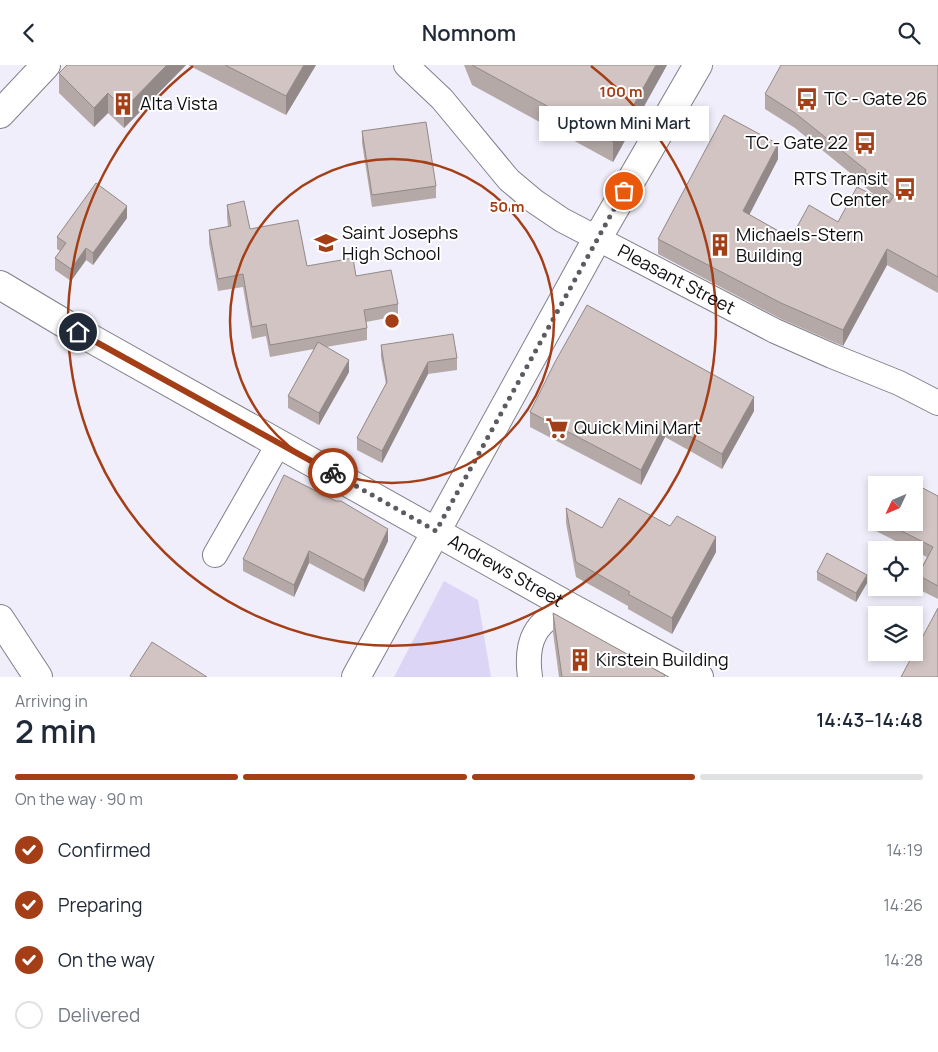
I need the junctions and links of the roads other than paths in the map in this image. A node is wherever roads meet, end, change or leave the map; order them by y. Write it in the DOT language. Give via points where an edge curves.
graph roads {
  1 [pos="46,65"];
  2 [pos="406,65"];
  3 [pos="698,65"];
  4 [pos="0,114"];
  5 [pos="596,239"];
  6 [pos="0,285"];
  7 [pos="938,403"];
  8 [pos="279,443"];
  9 [pos="436,531"];
  10 [pos="215,555"];
  11 [pos="406,588"];
  12 [pos="570,607"];
  13 [pos="0,619"];
  14 [pos="38,677"];
  15 [pos="336,677"];
  16 [pos="356,677"];
  17 [pos="530,677"];
  18 [pos="699,677"];
  1 -- 4 [label="main road"];
  2 -- 5 [label="street, Pleasant Street" via="442,99 521,191"];
  3 -- 5 [label="main road"];
  5 -- 7 [label="street, Pleasant Street" via="780,333"];
  5 -- 9 [label="main road"];
  6 -- 8 [label="main road, Andrews Street"];
  8 -- 9 [label="main road, Andrews Street"];
  8 -- 10 [label="street"];
  9 -- 11 [label="main road"];
  9 -- 12 [label="main road, Andrews Street"];
  11 -- 15 [label="main road"];
  11 -- 16 [label="main road"];
  12 -- 17 [label="street" via="554,614 534,635 528,649"];
  12 -- 18 [label="main road, Andrews Street"];
  13 -- 14 [label="main road"];
}
